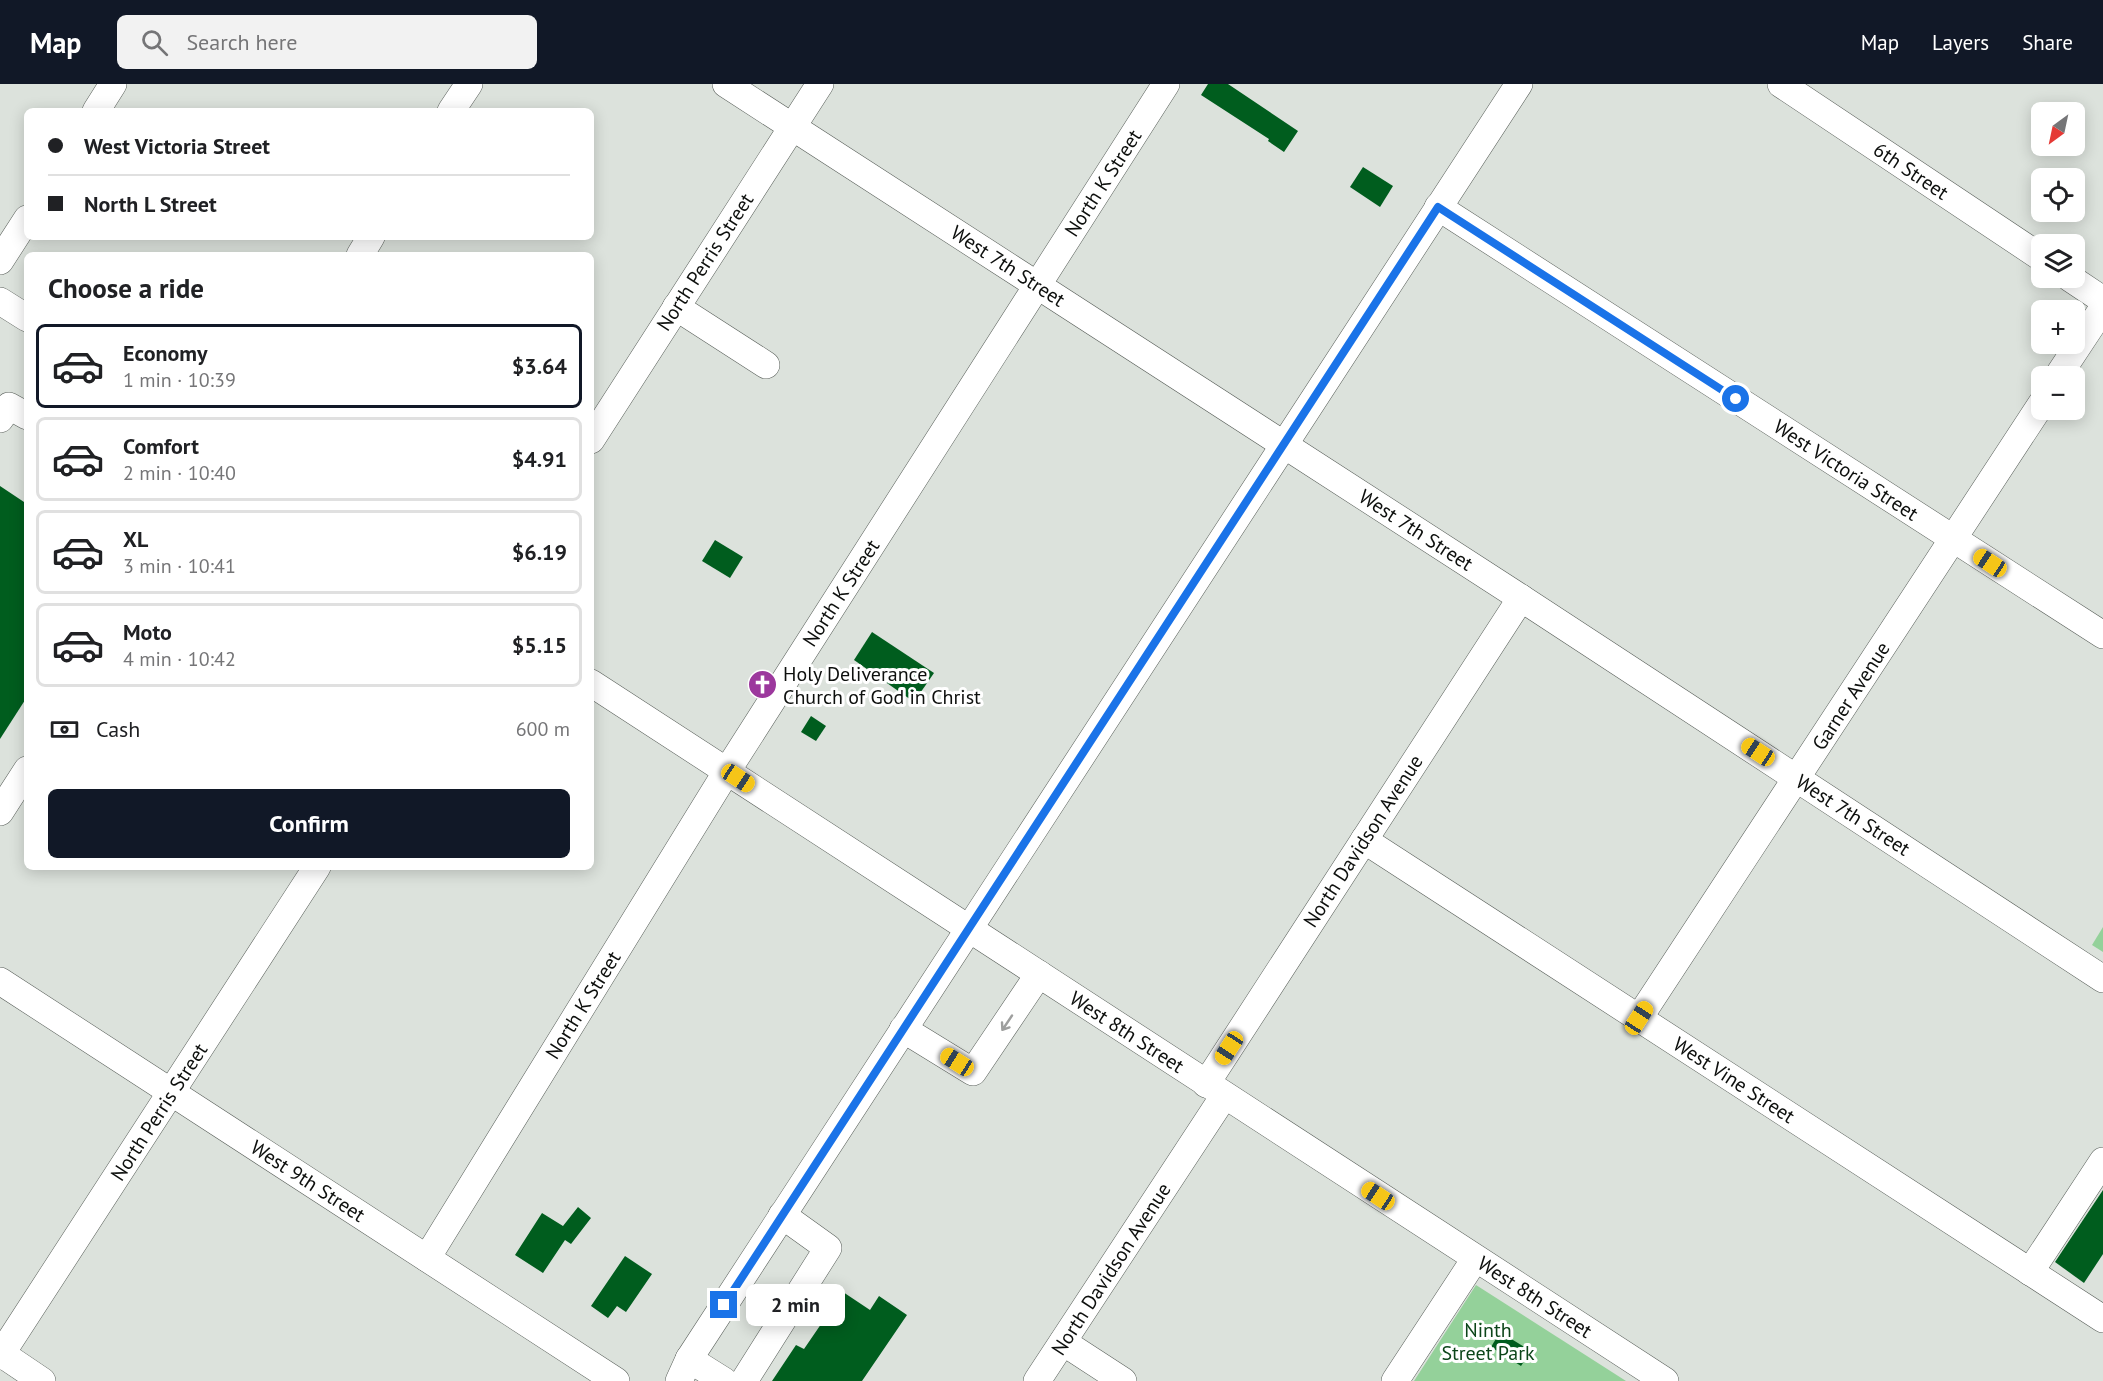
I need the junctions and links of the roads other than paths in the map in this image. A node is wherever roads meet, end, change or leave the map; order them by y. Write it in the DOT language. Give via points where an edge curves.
graph roads {
  1 [pos="113,84"];
  2 [pos="469,84"];
  3 [pos="726,84"];
  4 [pos="820,84"];
  5 [pos="1166,84"];
  6 [pos="1519,84"];
  7 [pos="1781,84"];
  8 [pos="98,108"];
  9 [pos="453,108"];
  10 [pos="792,127"];
  11 [pos="1438,207"];
  12 [pos="24,224"];
  13 [pos="2031,251"];
  14 [pos="0,261"];
  15 [pos="1038,285"];
  16 [pos="2085,288"];
  17 [pos="2103,300"];
  18 [pos="0,301"];
  19 [pos="676,307"];
  20 [pos="2103,308"];
  21 [pos="24,316"];
  22 [pos="766,365"];
  23 [pos="2065,366"];
  24 [pos="24,414"];
  25 [pos="0,419"];
  26 [pos="2031,420"];
  27 [pos="594,435"];
  28 [pos="1283,444"];
  29 [pos="1953,539"];
  30 [pos="1521,598"];
  31 [pos="2103,636"];
  32 [pos="594,685"];
  33 [pos="727,771"];
  34 [pos="24,775"];
  35 [pos="1797,778"];
  36 [pos="0,812"];
  37 [pos="1364,840"];
  38 [pos="315,870"];
  39 [pos="969,927"];
  40 [pos="1039,974"];
  41 [pos="2103,979"];
  42 [pos="0,981"];
  43 [pos="1639,1018"];
  44 [pos="903,1029"];
  45 [pos="1215,1090"];
  46 [pos="171,1092"];
  47 [pos="2103,1161"];
  48 [pos="782,1215"];
  49 [pos="427,1258"];
  50 [pos="1475,1259"];
  51 [pos="2030,1272"];
  52 [pos="2103,1319"];
  53 [pos="4,1342"];
  54 [pos="1063,1342"];
  55 [pos="684,1370"];
  56 [pos="42,1381"];
  57 [pos="616,1381"];
  58 [pos="724,1381"];
  59 [pos="744,1381"];
  60 [pos="1037,1381"];
  61 [pos="1123,1381"];
  62 [pos="1395,1381"];
  63 [pos="1665,1381"];
  1 -- 8 [label="street"];
  2 -- 9 [label="street"];
  3 -- 10 [label="street, West 7th Street"];
  4 -- 10 [label="street, North Perris Street"];
  5 -- 15 [label="street, North K Street"];
  6 -- 11 [label="street"];
  7 -- 13 [label="street, 6th Street"];
  10 -- 15 [label="street, West 7th Street"];
  10 -- 19 [label="street, North Perris Street"];
  11 -- 28 [label="street"];
  11 -- 29 [label="street, West Victoria Street"];
  12 -- 14 [label="street"];
  15 -- 28 [label="street, West 7th Street"];
  15 -- 33 [label="street, North K Street"];
  16 -- 17 [label="street"];
  18 -- 21 [label="street"];
  19 -- 22 [label="street"];
  19 -- 27 [label="street, North Perris Street"];
  20 -- 23 [label="street"];
  24 -- 25 [label="street" via="9,406"];
  26 -- 29 [label="street, Garner Avenue"];
  28 -- 30 [label="street, West 7th Street"];
  28 -- 39 [label="street"];
  29 -- 31 [label="street, West Victoria Street"];
  29 -- 35 [label="street, Garner Avenue"];
  30 -- 35 [label="street, West 7th Street"];
  30 -- 37 [label="street, North Davidson Avenue"];
  32 -- 33 [label="street, West 8th Street"];
  33 -- 39 [label="street, West 8th Street"];
  33 -- 49 [label="street, North K Street"];
  34 -- 36 [label="street"];
  35 -- 41 [label="street, West 7th Street"];
  35 -- 43 [label="street, Garner Avenue"];
  37 -- 43 [label="street, West Vine Street"];
  37 -- 45 [label="street, North Davidson Avenue"];
  38 -- 46 [label="street, North Perris Street"];
  39 -- 40 [label="street, West 8th Street"];
  39 -- 44 [label="street"];
  40 -- 44 [label="street, one-way" via="973,1072"];
  40 -- 45 [label="street, West 8th Street"];
  42 -- 46 [label="street, West 9th Street"];
  43 -- 51 [label="street, West Vine Street"];
  44 -- 48 [label="street"];
  45 -- 50 [label="street, West 8th Street"];
  45 -- 54 [label="street, North Davidson Avenue"];
  46 -- 49 [label="street, West 9th Street"];
  46 -- 53 [label="street, North Perris Street"];
  47 -- 51 [label="street"];
  48 -- 55 [label="street"];
  48 -- 59 [label="street" via="828,1248"];
  49 -- 57 [label="street, West 9th Street"];
  50 -- 62 [label="street"];
  50 -- 63 [label="street, West 8th Street"];
  51 -- 52 [label="street, West Vine Street"];
  53 -- 56 [label="street"];
  54 -- 60 [label="street, North Davidson Avenue"];
  54 -- 61 [label="street"];
  55 -- 58 [label="street"];
}
